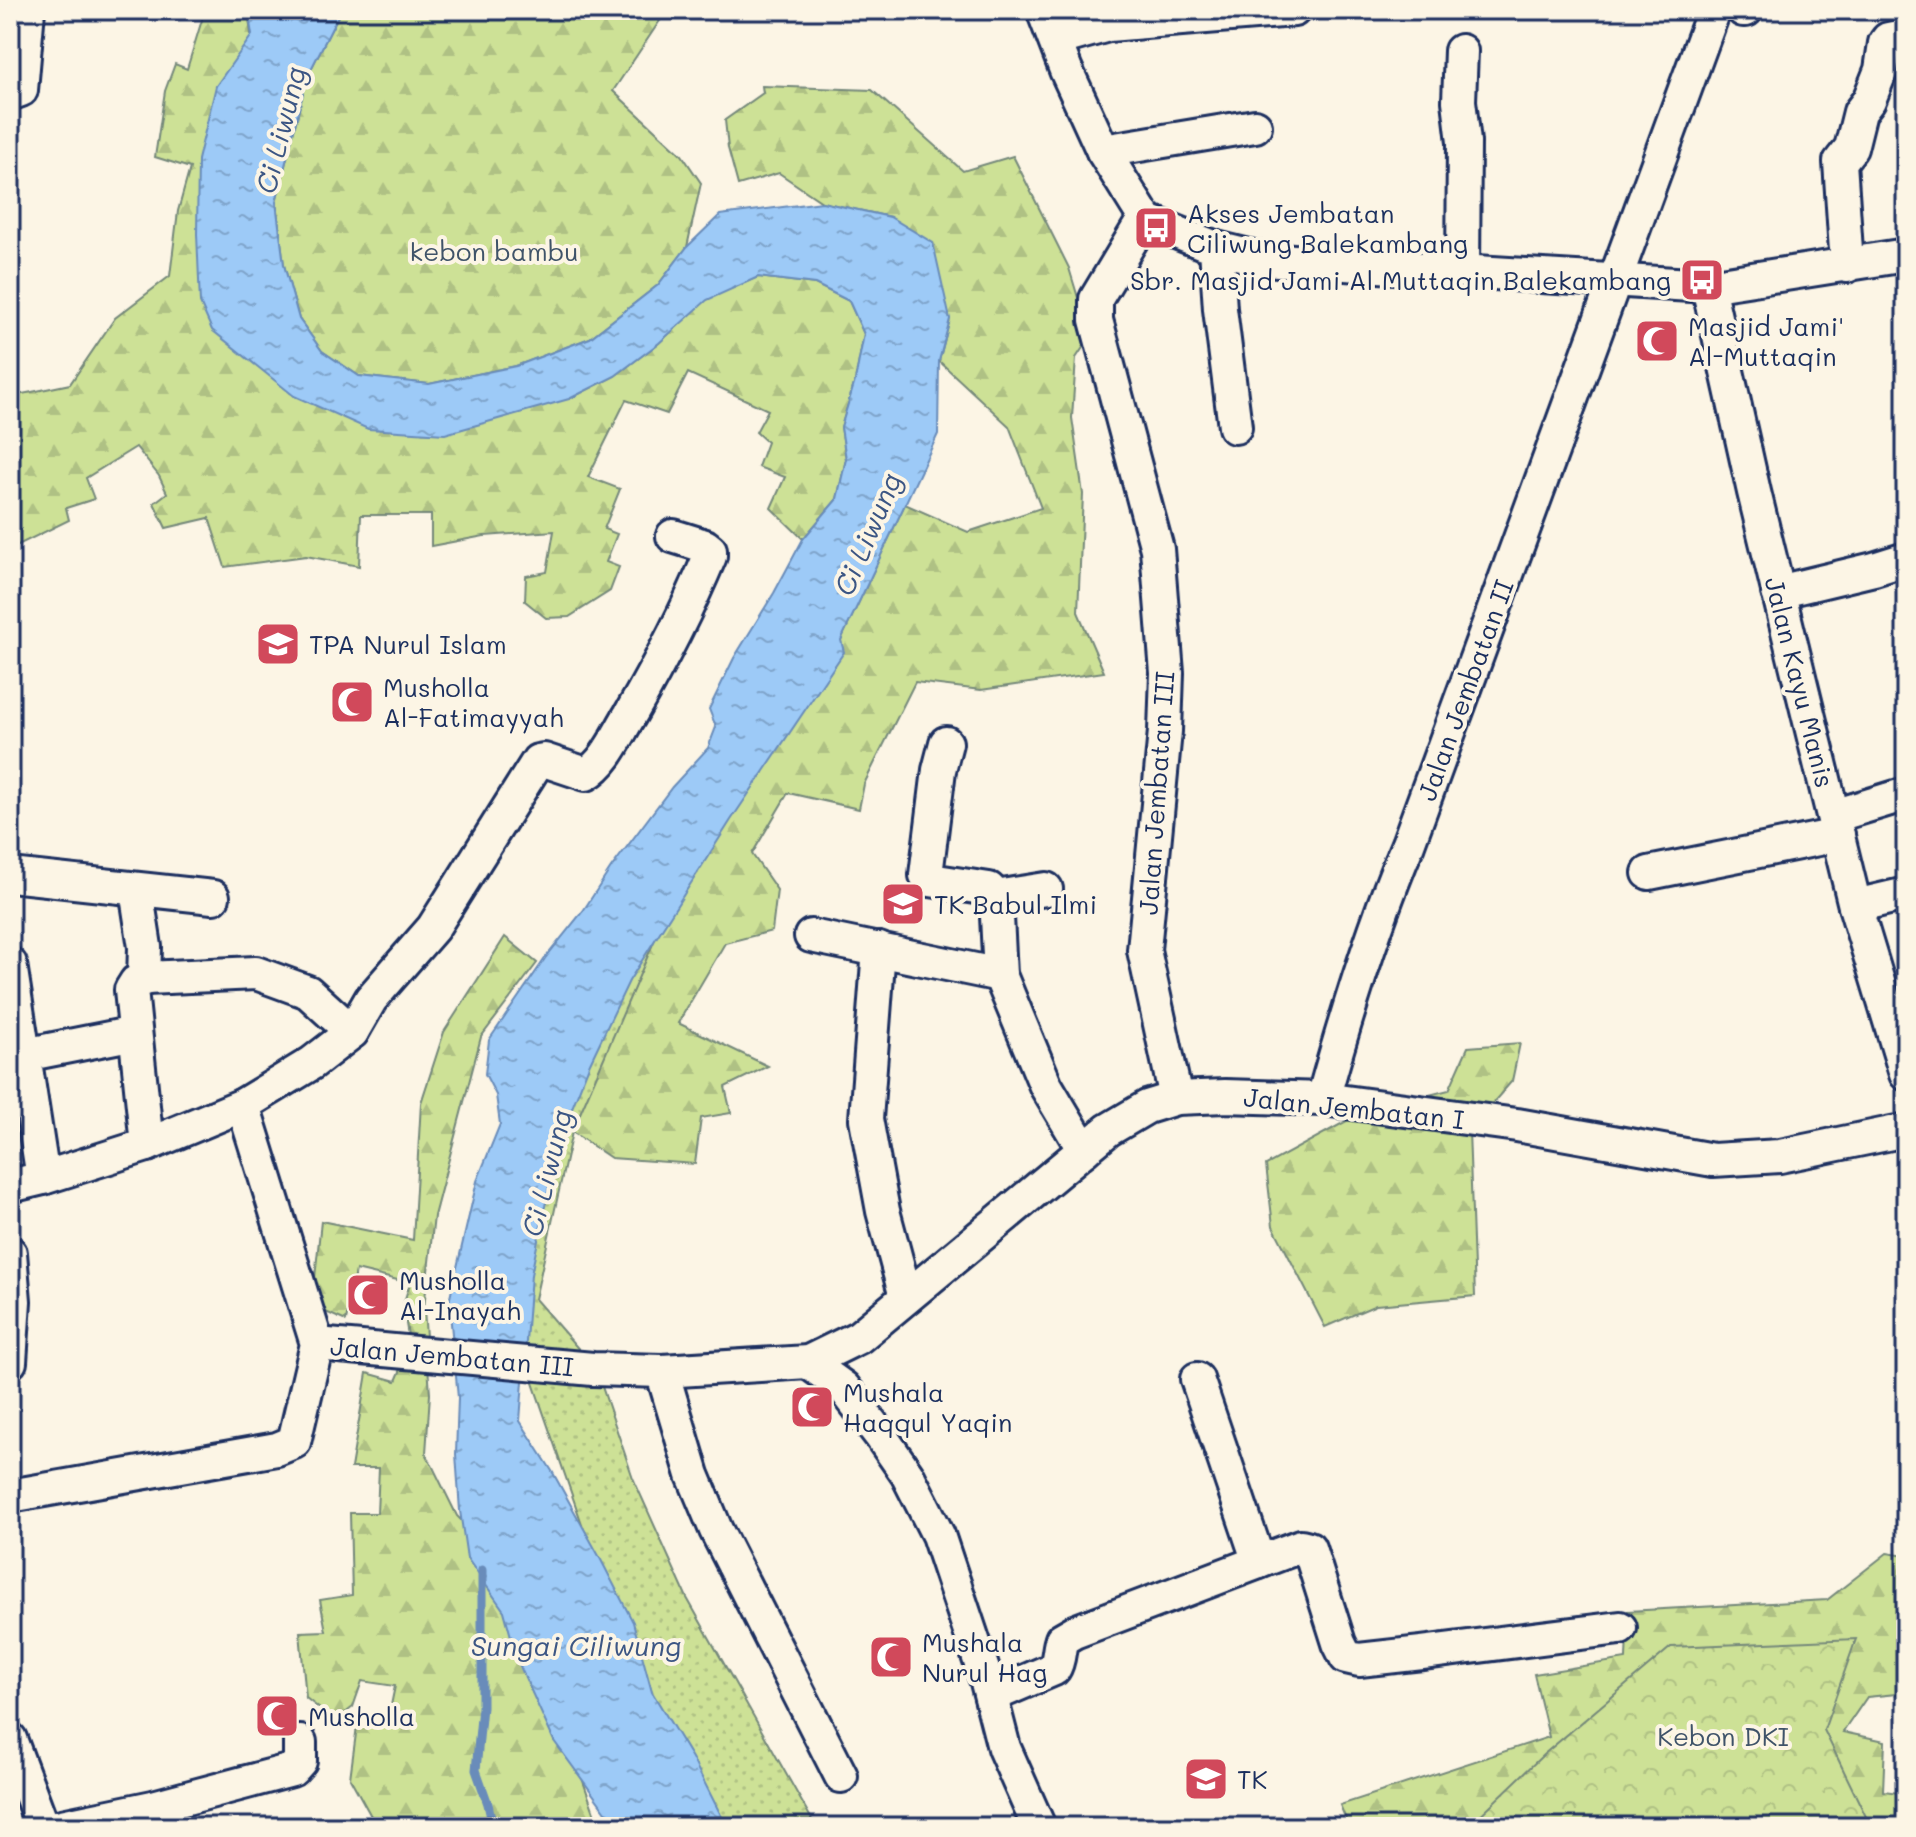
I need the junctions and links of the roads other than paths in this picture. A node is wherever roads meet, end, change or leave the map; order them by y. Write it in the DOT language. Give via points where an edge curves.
graph roads {
  1 [pos="28,10"];
  2 [pos="1043,10"];
  3 [pos="1294,10"];
  4 [pos="1714,10"];
  5 [pos="1906,35"];
  6 [pos="1058,40"];
  7 [pos="1461,51"];
  8 [pos="10,94"];
  9 [pos="1255,126"];
  10 [pos="1103,151"];
  11 [pos="1146,220"];
  12 [pos="1216,248"];
  13 [pos="1906,255"];
  14 [pos="1847,266"];
  15 [pos="1463,271"];
  16 [pos="1614,282"];
  17 [pos="1708,286"];
  18 [pos="1235,427"];
  19 [pos="673,536"];
  20 [pos="1906,559"];
  21 [pos="1778,592"];
  22 [pos="946,743"];
  23 [pos="1906,794"];
  24 [pos="1836,826"];
  25 [pos="1649,873"];
  26 [pos="10,875"];
  27 [pos="136,889"];
  28 [pos="1046,889"];
  29 [pos="1906,894"];
  30 [pos="213,897"];
  31 [pos="996,897"];
  32 [pos="1855,906"];
  33 [pos="811,936"];
  34 [pos="879,949"];
  35 [pos="10,964"];
  36 [pos="1000,975"];
  37 [pos="144,979"];
  38 [pos="352,1032"];
  39 [pos="135,1033"];
  40 [pos="24,1055"];
  41 [pos="1906,1074"];
  42 [pos="1176,1098"];
  43 [pos="1323,1099"];
  44 [pos="243,1105"];
  45 [pos="1906,1130"];
  46 [pos="147,1145"];
  47 [pos="1084,1150"];
  48 [pos="43,1178"];
  49 [pos="10,1186"];
  50 [pos="10,1253"];
  51 [pos="906,1297"];
  52 [pos="317,1344"];
  53 [pos="10,1362"];
  54 [pos="808,1362"];
  55 [pos="596,1369"];
  56 [pos="662,1371"];
  57 [pos="1197,1379"];
  58 [pos="10,1496"];
  59 [pos="1259,1562"];
  60 [pos="1620,1628"];
  61 [pos="991,1696"];
  62 [pos="10,1739"];
  63 [pos="300,1742"];
  64 [pos="841,1776"];
  65 [pos="43,1827"];
  66 [pos="57,1827"];
  67 [pos="1039,1827"];
  1 -- 8 [label="street" via="21,90"];
  2 -- 6 [label="street"];
  3 -- 6 [label="street" via="1108,25"];
  4 -- 16 [label="street, Jalan Jembatan II"];
  5 -- 14 [label="street" via="1885,43 1881,70 1860,112 1851,148 1831,154 1840,162"];
  6 -- 10 [label="street"];
  7 -- 15 [label="street"];
  9 -- 10 [label="street"];
  10 -- 11 [label="street"];
  11 -- 12 [label="street"];
  11 -- 42 [label="street, Jalan Jembatan III" via="1096,299 1096,320 1157,549 1167,673 1144,950"];
  12 -- 15 [label="street" via="1261,259"];
  12 -- 18 [label="street"];
  13 -- 14 [label="street"];
  14 -- 17 [label="street"];
  15 -- 16 [label="street"];
  16 -- 17 [label="street"];
  16 -- 43 [label="street, Jalan Jembatan II" via="1382,903"];
  17 -- 21 [label="street, Jalan Kayu Manis"];
  19 -- 38 [label="street" via="705,546 710,556 685,615 612,745 586,774 538,761 433,928 371,999"];
  20 -- 21 [label="street"];
  21 -- 24 [label="street, Jalan Kayu Manis"];
  22 -- 31 [label="street" via="926,875 930,880 989,889"];
  23 -- 24 [label="street"];
  24 -- 25 [label="street"];
  24 -- 32 [label="street, Jalan Kayu Manis"];
  26 -- 27 [label="street"];
  27 -- 30 [label="street"];
  27 -- 37 [label="street"];
  28 -- 31 [label="street"];
  29 -- 32 [label="street"];
  31 -- 36 [label="street"];
  32 -- 41 [label="street, Jalan Kayu Manis"];
  33 -- 34 [label="street"];
  34 -- 36 [label="street"];
  34 -- 51 [label="street" via="866,1119"];
  35 -- 40 [label="street"];
  36 -- 47 [label="street" via="1046,1086"];
  37 -- 38 [label="street" via="256,973 308,992"];
  37 -- 39 [label="street" via="131,990"];
  38 -- 44 [label="street"];
  39 -- 40 [label="street"];
  39 -- 46 [label="street"];
  40 -- 48 [label="street"];
  42 -- 43 [label="street, Jalan Jembatan I"];
  42 -- 47 [label="street, Jalan Jembatan I" via="1147,1107"];
  43 -- 45 [label="street, Jalan Jembatan I" via="1517,1125 1713,1160 1780,1156"];
  44 -- 46 [label="street"];
  44 -- 52 [label="street, Jalan Jembatan III"];
  46 -- 48 [label="street"];
  47 -- 51 [label="street, Jalan Jembatan I"];
  48 -- 49 [label="street"];
  50 -- 53 [label="street"];
  51 -- 54 [label="street, Jalan Jembatan I" via="859,1337"];
  52 -- 55 [label="street, Jalan Jembatan III"];
  52 -- 58 [label="street" via="297,1436 290,1445"];
  54 -- 56 [label="street, Jalan Jembatan I"];
  54 -- 61 [label="street" via="844,1388 907,1474 938,1535"];
  55 -- 56 [label="street, Jalan Jembatan I"];
  56 -- 64 [label="street" via="693,1475 716,1530"];
  57 -- 59 [label="street"];
  59 -- 60 [label="street" via="1294,1547 1309,1548 1339,1643 1346,1657 1359,1660"];
  59 -- 61 [label="street" via="1074,1632 1062,1639 1054,1669"];
  61 -- 67 [label="street" via="1004,1748"];
  62 -- 65 [label="street"];
  63 -- 66 [label="street" via="296,1769"];
}
